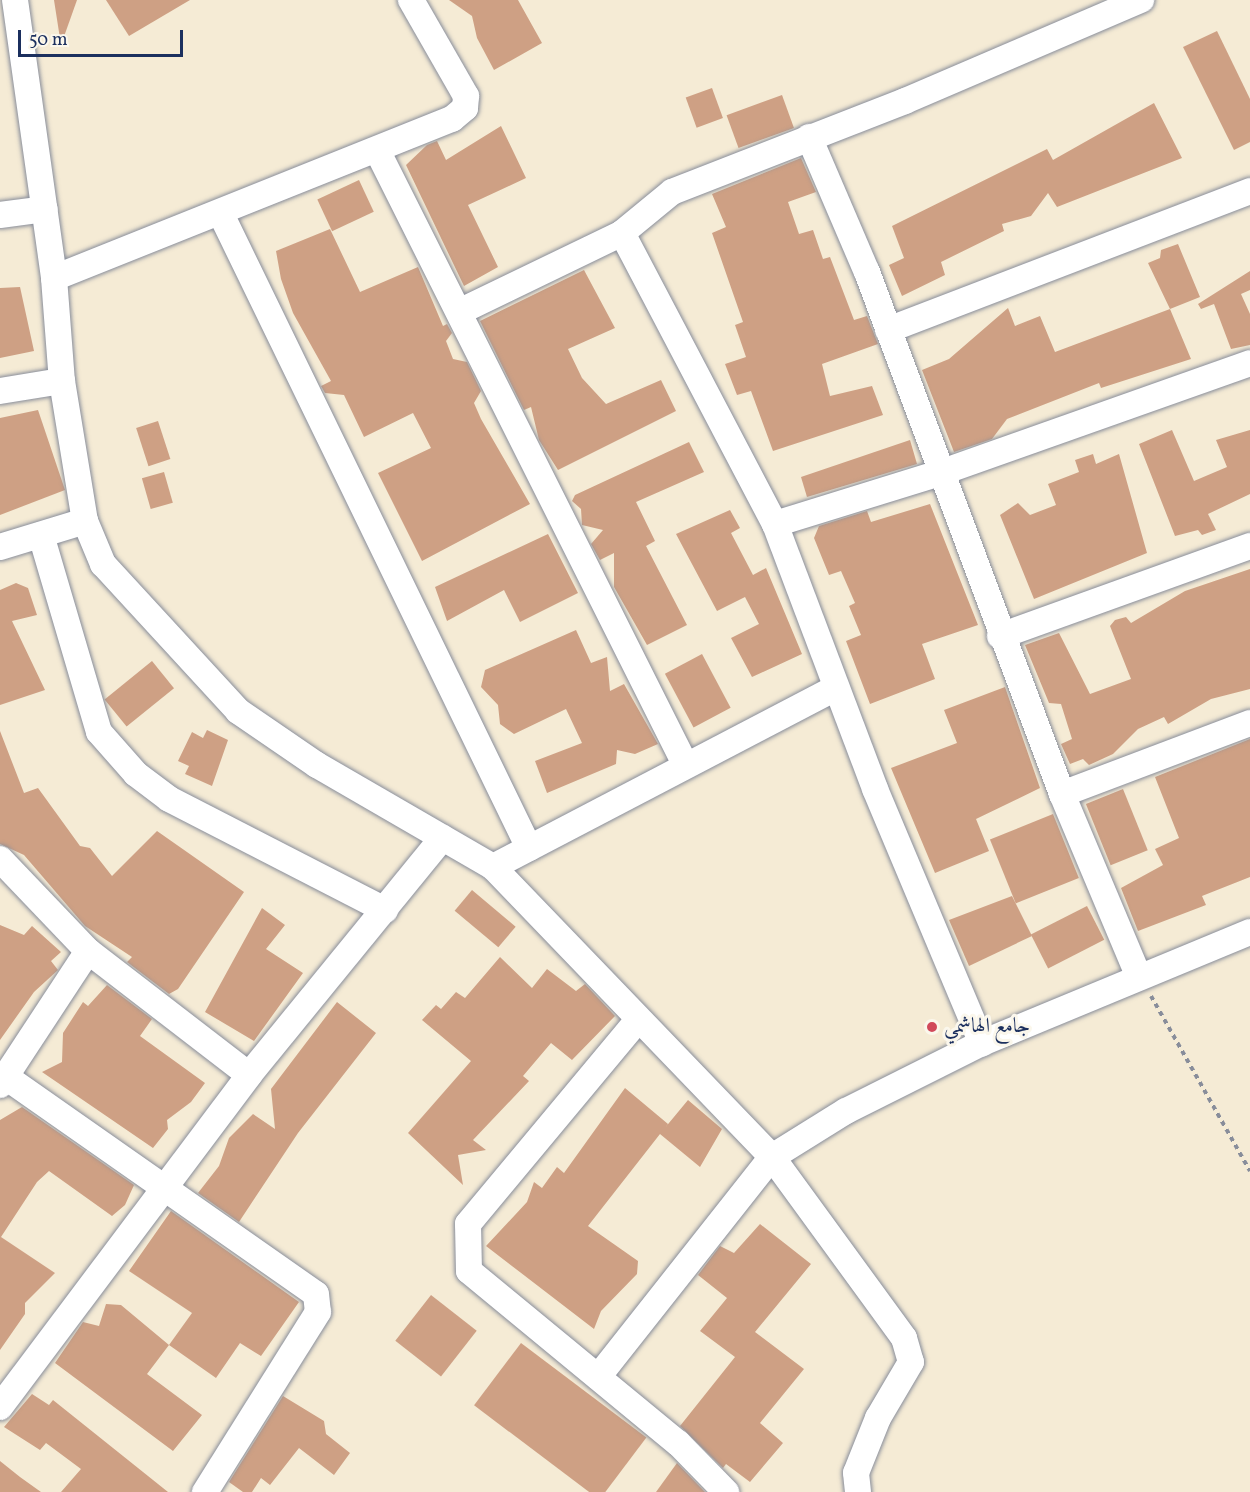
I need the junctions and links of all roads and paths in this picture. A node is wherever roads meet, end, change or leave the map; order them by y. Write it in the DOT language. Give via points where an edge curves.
graph roads {
  1 [pos="15,0"];
  2 [pos="411,0"];
  3 [pos="1141,0"];
  4 [pos="809,137"];
  5 [pos="377,150"];
  6 [pos="1250,191"];
  7 [pos="45,209"];
  8 [pos="220,214"];
  9 [pos="0,215"];
  10 [pos="622,233"];
  11 [pos="54,278"];
  12 [pos="461,310"];
  13 [pos="888,330"];
  14 [pos="1250,363"];
  15 [pos="62,381"];
  16 [pos="0,391"];
  17 [pos="940,473"];
  18 [pos="85,521"];
  19 [pos="775,524"];
  20 [pos="41,535"];
  21 [pos="1250,546"];
  22 [pos="0,548"];
  23 [pos="1000,636"];
  24 [pos="836,688"];
  25 [pos="1250,723"];
  26 [pos="685,764"];
  27 [pos="1062,794"];
  28 [pos="442,838"];
  29 [pos="529,848"];
  30 [pos="0,859"];
  31 [pos="493,867"];
  32 [pos="385,910"];
  33 [pos="1250,932"];
  34 [pos="88,951"];
  35 [pos="1138,975"];
  36 [pos="637,1021"];
  37 [pos="982,1043"];
  38 [pos="249,1075"];
  39 [pos="3,1081"];
  40 [pos="772,1157"];
  41 [pos="1250,1171"];
  42 [pos="169,1187"];
  43 [pos="598,1377"];
  44 [pos="0,1407"];
  45 [pos="207,1491"];
  46 [pos="726,1492"];
  47 [pos="858,1492"];
  1 -- 7 [label="street"];
  2 -- 5 [label="street" via="466,96 465,108 452,119"];
  3 -- 4 [label="street"];
  4 -- 10 [label="street" via="672,192"];
  4 -- 13 [label="street"];
  5 -- 8 [label="street"];
  5 -- 12 [label="street"];
  6 -- 13 [label="street"];
  7 -- 9 [label="street"];
  7 -- 11 [label="street"];
  8 -- 11 [label="street"];
  8 -- 29 [label="street"];
  10 -- 12 [label="street"];
  10 -- 19 [label="street"];
  11 -- 15 [label="street"];
  12 -- 26 [label="street"];
  13 -- 17 [label="street"];
  14 -- 17 [label="street"];
  15 -- 16 [label="street"];
  15 -- 18 [label="street"];
  17 -- 19 [label="street"];
  17 -- 23 [label="street"];
  18 -- 20 [label="street"];
  18 -- 28 [label="street" via="103,564 133,602 237,711"];
  19 -- 24 [label="street"];
  20 -- 22 [label="street"];
  20 -- 32 [label="street" via="99,732 135,774 169,799"];
  21 -- 23 [label="street"];
  23 -- 27 [label="street"];
  24 -- 26 [label="street"];
  24 -- 37 [label="street"];
  25 -- 27 [label="street"];
  26 -- 29 [label="street"];
  27 -- 35 [label="street"];
  28 -- 31 [label="street"];
  28 -- 32 [label="street"];
  29 -- 31 [label="street"];
  30 -- 34 [label="street"];
  31 -- 36 [label="street"];
  32 -- 38 [label="street"];
  33 -- 35 [label="street"];
  34 -- 38 [label="street"];
  34 -- 39 [label="street"];
  35 -- 37 [label="street"];
  35 -- 41 [label="path"];
  36 -- 40 [label="street"];
  36 -- 43 [label="street" via="468,1224 465,1245 469,1271"];
  37 -- 40 [label="street" via="846,1111"];
  38 -- 42 [label="street"];
  39 -- 42 [label="street"];
  40 -- 43 [label="street"];
  40 -- 47 [label="street" via="904,1338 911,1362 878,1418 856,1473"];
  42 -- 44 [label="street"];
  42 -- 45 [label="street" via="315,1294 318,1312"];
  43 -- 46 [label="street"];
}
